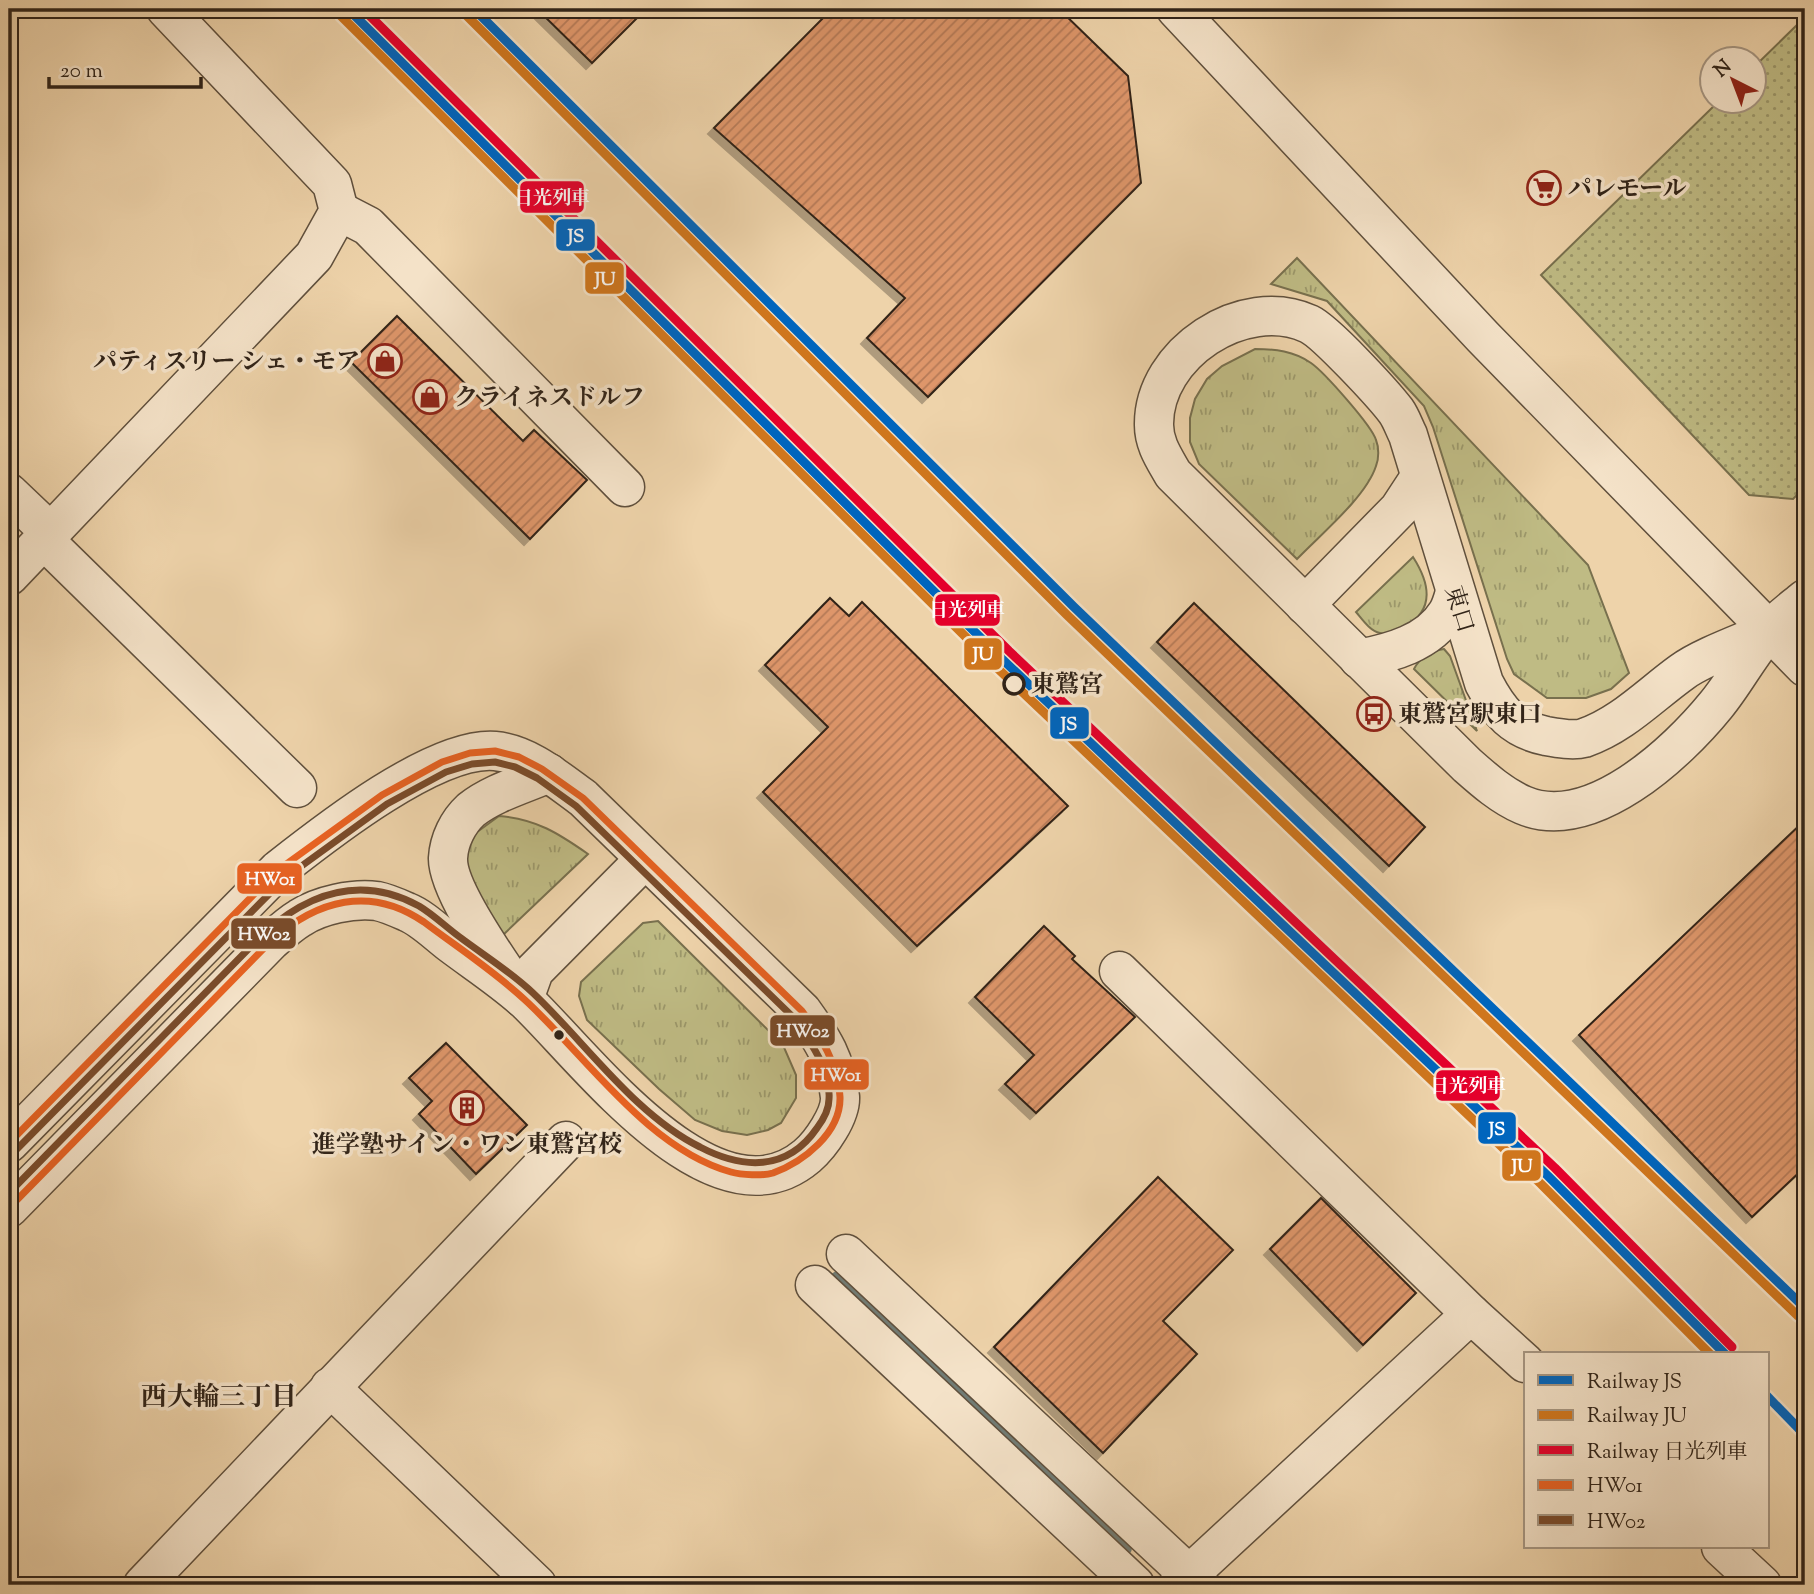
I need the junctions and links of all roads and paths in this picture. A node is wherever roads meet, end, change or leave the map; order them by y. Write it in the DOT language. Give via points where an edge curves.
graph roads {
  1 [pos="166,9"];
  2 [pos="1176,9"];
  3 [pos="340,211"];
  4 [pos="1420,477"];
  5 [pos="625,486"];
  6 [pos="9,493"];
  7 [pos="47,537"];
  8 [pos="9,576"];
  9 [pos="1455,593"];
  10 [pos="1805,599"];
  11 [pos="1305,605"];
  12 [pos="1769,631"];
  13 [pos="1359,659"];
  14 [pos="1805,667"];
  15 [pos="549,773"];
  16 [pos="298,788"];
  17 [pos="645,859"];
  18 [pos="1119,971"];
  19 [pos="524,999"];
  20 [pos="566,1140"];
  21 [pos="9,1143"];
  22 [pos="9,1208"];
  23 [pos="846,1254"];
  24 [pos="814,1285"];
  25 [pos="1471,1314"];
  26 [pos="1524,1362"];
  27 [pos="330,1387"];
  28 [pos="1722,1548"];
  29 [pos="1189,1582"];
  30 [pos="143,1585"];
  31 [pos="537,1585"];
  32 [pos="1135,1585"];
  33 [pos="1762,1585"];
  1 -- 3 [label="street" via="332,184"];
  2 -- 12 [label="street" via="1483,337"];
  3 -- 5 [label="street" via="368,226"];
  3 -- 7 [label="street" via="314,256"];
  4 -- 9 [label="street, 東口"];
  4 -- 11 [label="street" via="1399,509"];
  4 -- 11 [label="street, 東口" via="1398,414 1310,324 1256,316 1217,331 1181,360 1165,381 1156,406 1158,449 1173,474"];
  6 -- 7 [label="street"];
  7 -- 8 [label="street"];
  7 -- 16 [label="street"];
  9 -- 12 [label="street, 東口" via="1477,665 1494,702 1508,719 1533,733 1558,738 1582,738 1601,729 1640,707 1684,670"];
  9 -- 13 [label="street" via="1435,628 1391,653"];
  10 -- 12 [label="street"];
  11 -- 13 [label="street, 東口"];
  12 -- 13 [label="street, 東口" via="1718,703 1678,746 1622,789 1594,805 1570,811 1525,806 1496,790"];
  12 -- 14 [label="street"];
  15 -- 17 [label="street"];
  15 -- 19 [label="street" via="473,808 454,835 448,859 456,888"];
  15 -- 21 [label="street" via="518,757 495,751 469,752 393,788 326,832 278,870"];
  17 -- 19 [label="street" via="534,971"];
  17 -- 19 [label="street" via="802,1011 825,1043 838,1075 840,1103 827,1133 806,1156 780,1170 754,1176 720,1170 682,1151 640,1118"];
  18 -- 25 [label="street"];
  19 -- 22 [label="street" via="411,913 377,901 323,908 302,917 271,941"];
  20 -- 27 [label="street"];
  23 -- 29 [label="street"];
  24 -- 32 [label="street"];
  25 -- 26 [label="street"];
  25 -- 29 [label="street"];
  27 -- 30 [label="street"];
  27 -- 31 [label="street"];
  28 -- 33 [label="street"];
}
